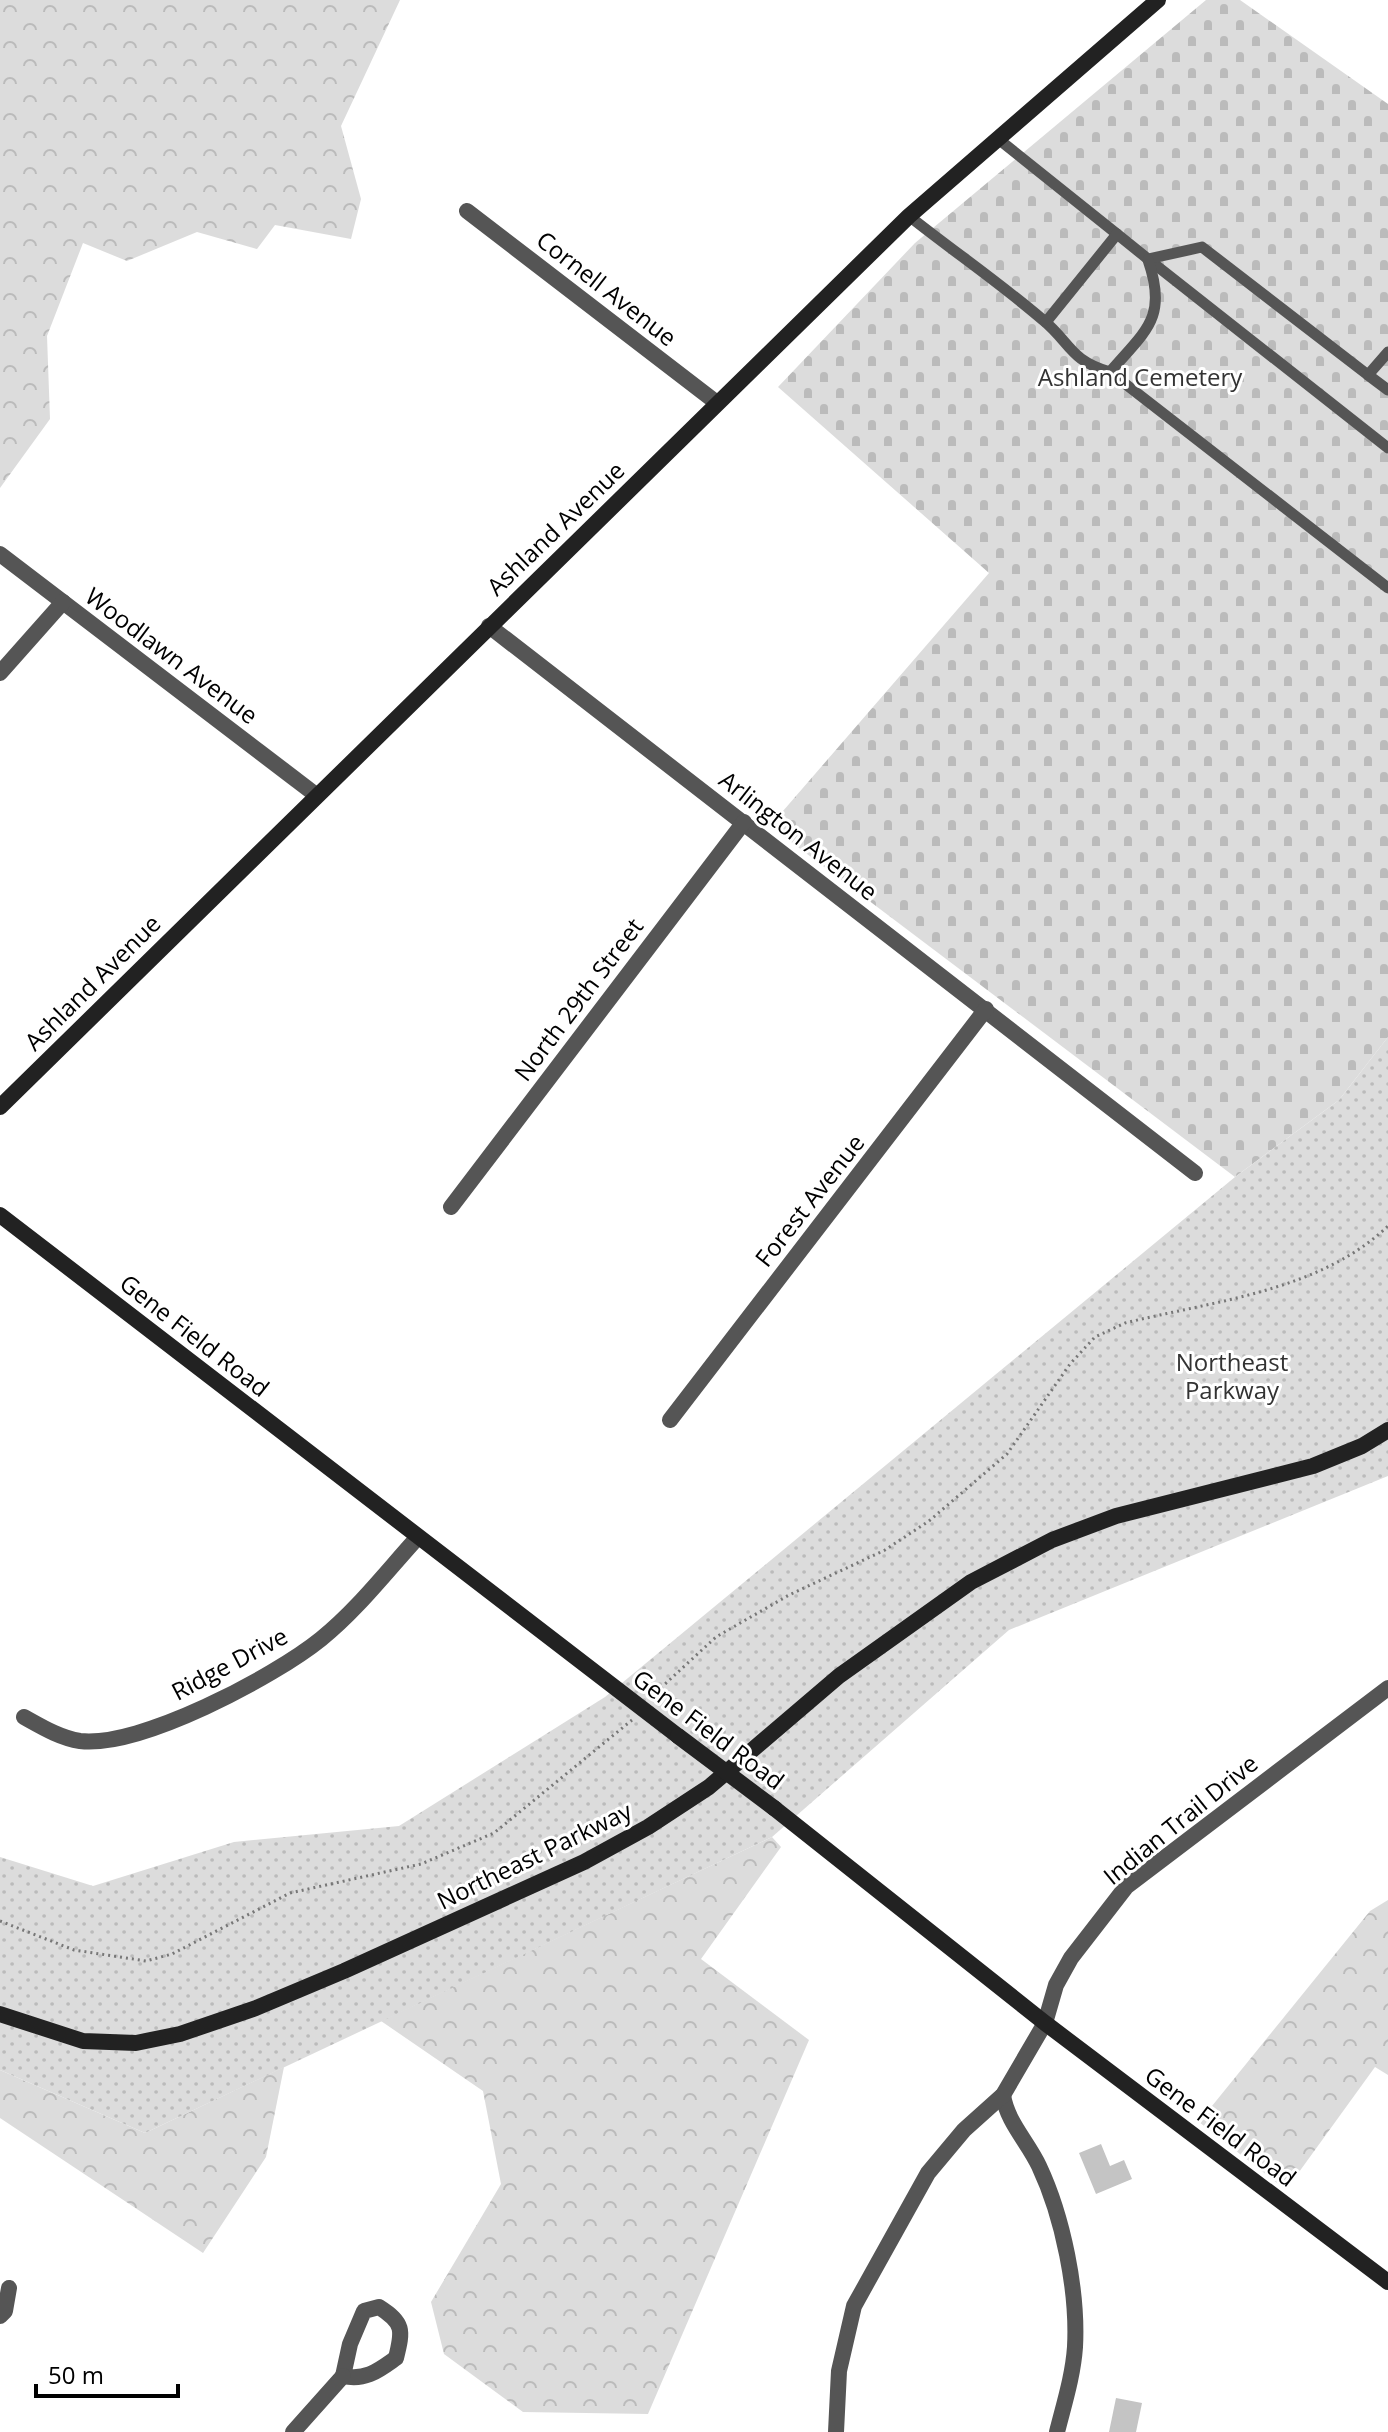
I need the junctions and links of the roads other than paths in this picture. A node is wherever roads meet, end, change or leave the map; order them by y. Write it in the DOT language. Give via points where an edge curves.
graph roads {
  1 [pos="1158,0"];
  2 [pos="997,138"];
  3 [pos="467,211"];
  4 [pos="909,216"];
  5 [pos="1117,234"];
  6 [pos="1148,259"];
  7 [pos="1046,322"];
  8 [pos="1388,352"];
  9 [pos="1110,372"];
  10 [pos="1368,375"];
  11 [pos="1388,390"];
  12 [pos="717,403"];
  13 [pos="1388,448"];
  14 [pos="0,554"];
  15 [pos="1388,588"];
  16 [pos="63,602"];
  17 [pos="489,626"];
  18 [pos="0,673"];
  19 [pos="316,795"];
  20 [pos="744,822"];
  21 [pos="986,1009"];
  22 [pos="0,1107"];
  23 [pos="1195,1173"];
  24 [pos="451,1207"];
  25 [pos="0,1215"];
  26 [pos="670,1420"];
  27 [pos="1388,1430"];
  28 [pos="418,1537"];
  29 [pos="1388,1688"];
  30 [pos="24,1717"];
  31 [pos="0,2014"];
  32 [pos="1045,2023"];
  33 [pos="1003,2095"];
  34 [pos="1388,2282"];
  35 [pos="9,2288"];
  36 [pos="0,2316"];
  37 [pos="343,2376"];
  38 [pos="293,2432"];
  39 [pos="836,2432"];
  40 [pos="1057,2432"];
  1 -- 2 [label="street, Ashland Avenue"];
  2 -- 4 [label="street, Ashland Avenue"];
  2 -- 5 [label="lane"];
  3 -- 12 [label="street, Cornell Avenue"];
  4 -- 7 [label="lane"];
  4 -- 12 [label="street, Ashland Avenue"];
  5 -- 6 [label="lane"];
  5 -- 7 [label="lane"];
  6 -- 9 [label="lane" via="1156,315"];
  6 -- 10 [label="lane" via="1202,247"];
  6 -- 13 [label="lane"];
  7 -- 9 [label="lane" via="1074,354"];
  8 -- 10 [label="lane"];
  9 -- 15 [label="lane"];
  10 -- 11 [label="lane"];
  12 -- 17 [label="street, Ashland Avenue"];
  14 -- 16 [label="street, Woodlawn Avenue"];
  16 -- 18 [label="street"];
  16 -- 19 [label="street, Woodlawn Avenue"];
  17 -- 19 [label="street, Ashland Avenue"];
  17 -- 20 [label="street, Arlington Avenue"];
  19 -- 22 [label="street, Ashland Avenue"];
  20 -- 21 [label="street, Arlington Avenue"];
  20 -- 24 [label="street, North 29th Street"];
  21 -- 23 [label="street, Arlington Avenue"];
  21 -- 26 [label="street, Forest Avenue"];
  25 -- 28 [label="street, Gene Field Road"];
  27 -- 31 [label="street, Northeast Parkway" via="1313,1466 1116,1516 1052,1540 971,1582 839,1676 709,1787 648,1827 584,1862 344,1971 256,2008 136,2043 83,2041"];
  28 -- 30 [label="street, Ridge Drive" via="321,1639 221,1700 146,1730 82,1741"];
  28 -- 32 [label="street, Gene Field Road, bridge"];
  29 -- 32 [label="street, Indian Trail Drive" via="1126,1887 1071,1958"];
  32 -- 33 [label="street, Indian Trail Drive"];
  32 -- 34 [label="street, Gene Field Road"];
  33 -- 39 [label="street, Indian Trail Drive" via="928,2173 854,2306 839,2371"];
  33 -- 40 [label="street" via="1007,2113 1039,2165 1068,2260 1075,2346"];
  35 -- 36 [label="street"];
  37 -- 37 [label="street" via="374,2374 396,2358 402,2334 397,2318 379,2307 364,2311"];
  37 -- 38 [label="street"];
}
